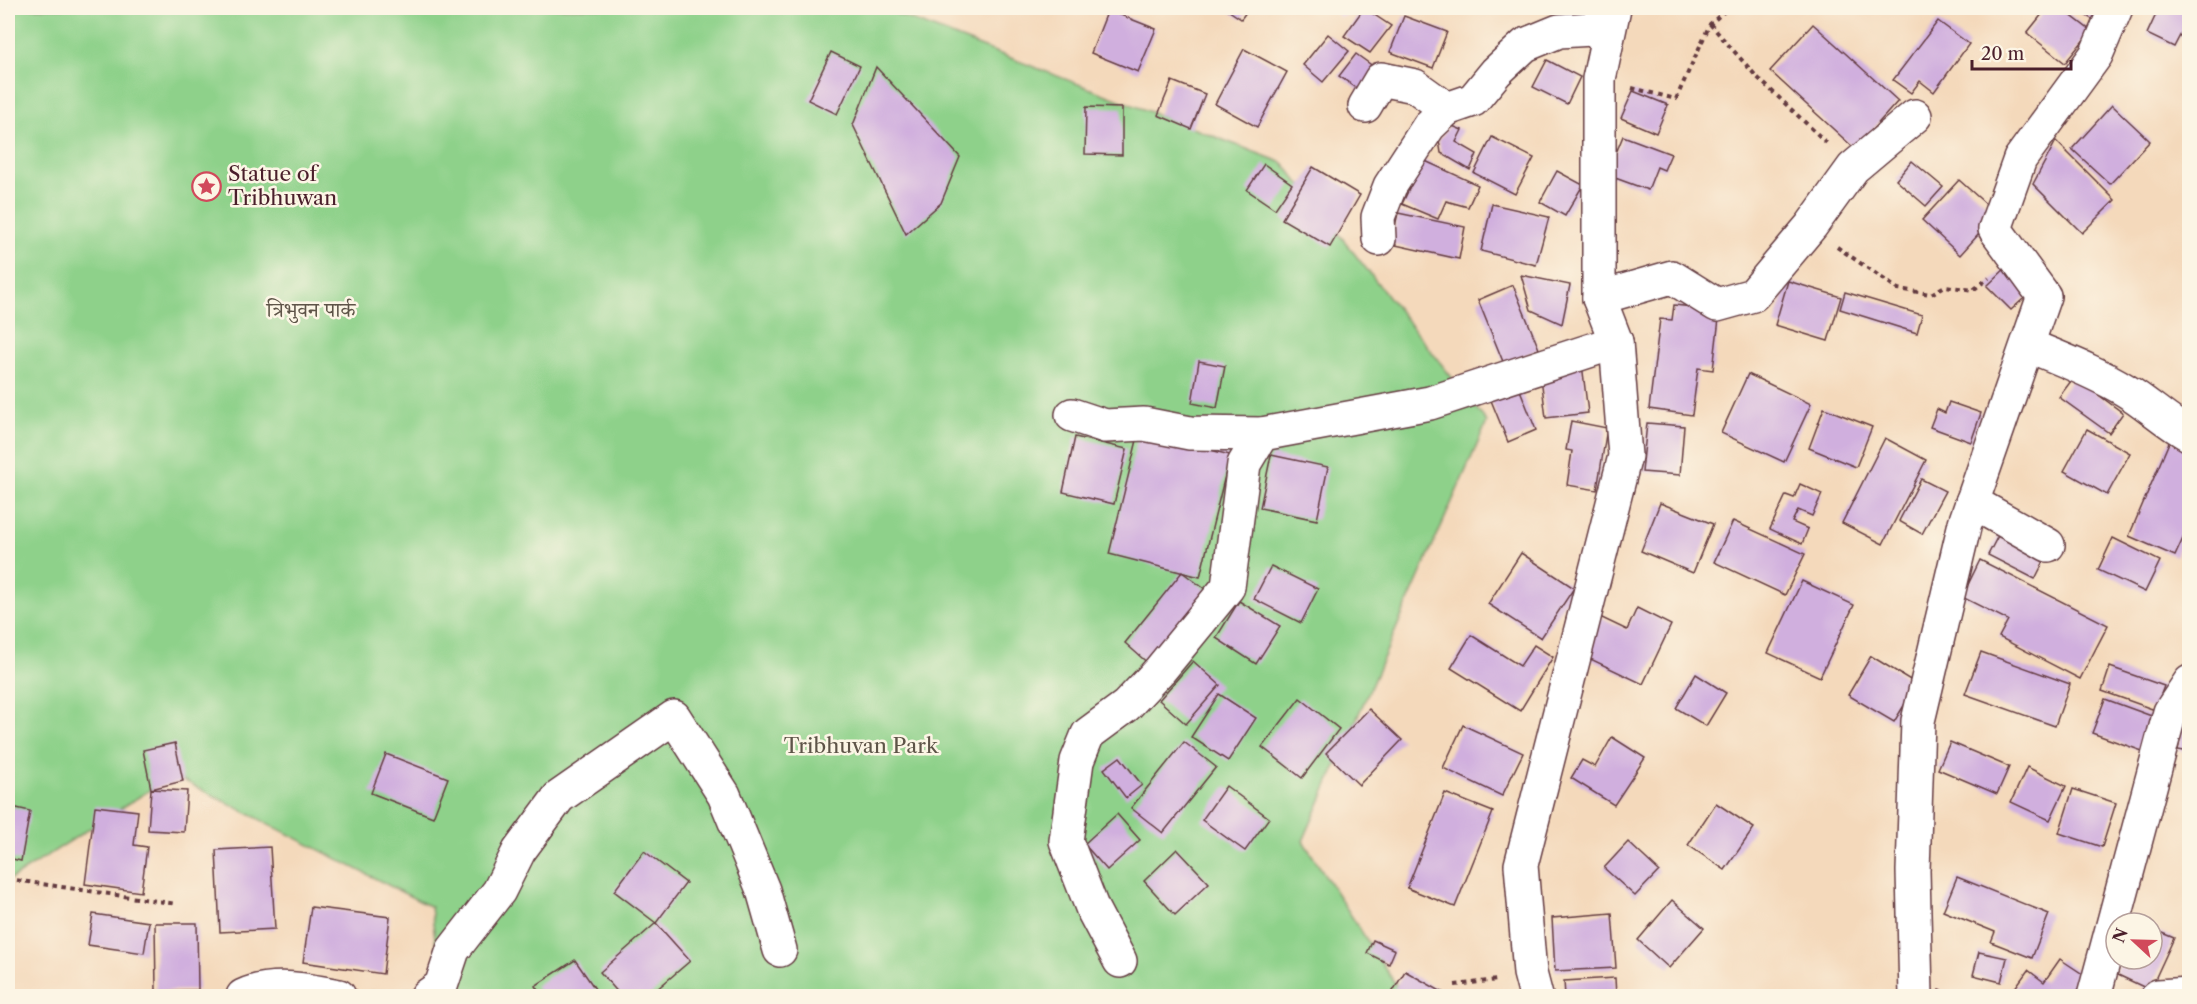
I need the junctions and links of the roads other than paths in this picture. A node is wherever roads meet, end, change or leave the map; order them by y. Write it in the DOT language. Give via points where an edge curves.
graph roads {
  1 [pos="2116,8"];
  2 [pos="1612,18"];
  3 [pos="1365,106"];
  4 [pos="1447,109"];
  5 [pos="1915,116"];
  6 [pos="1378,239"];
  7 [pos="1599,298"];
  8 [pos="1616,342"];
  9 [pos="2028,345"];
  10 [pos="1072,415"];
  11 [pos="1262,434"];
  12 [pos="2190,435"];
  13 [pos="1972,502"];
  14 [pos="2048,545"];
  15 [pos="2190,682"];
  16 [pos="780,950"];
  17 [pos="1120,961"];
  18 [pos="1533,985"];
  19 [pos="2190,994"];
  20 [pos="243,996"];
  21 [pos="339,996"];
  22 [pos="427,996"];
  23 [pos="1916,996"];
  24 [pos="2094,996"];
  25 [pos="2158,996"];
  1 -- 9 [label="street" via="2096,55 2020,159 1995,229 2044,296"];
  2 -- 4 [label="street" via="1559,31 1525,45 1473,100"];
  2 -- 7 [label="street" via="1599,80"];
  3 -- 4 [label="street" via="1381,79 1414,86"];
  4 -- 6 [label="street" via="1429,126 1390,186 1378,217"];
  5 -- 7 [label="street" via="1853,168 1753,295 1718,304 1672,277"];
  7 -- 8 [label="street"];
  8 -- 11 [label="street" via="1430,403"];
  8 -- 18 [label="street" via="1625,456 1521,865"];
  9 -- 12 [label="street" via="2125,390"];
  9 -- 13 [label="street"];
  10 -- 11 [label="street" via="1105,426 1144,424 1190,433"];
  11 -- 17 [label="street" via="1244,464 1228,587 1126,706 1088,734 1077,761 1066,841 1093,910"];
  13 -- 14 [label="street"];
  13 -- 23 [label="street" via="1918,721 1913,871"];
  15 -- 24 [label="street" via="2170,712"];
  16 -- 22 [label="street" via="763,890 724,795 674,717 559,797 519,851 499,891 453,950 441,986"];
  19 -- 25 [label="street"];
  20 -- 21 [label="street" via="258,989 307,990"];
}
